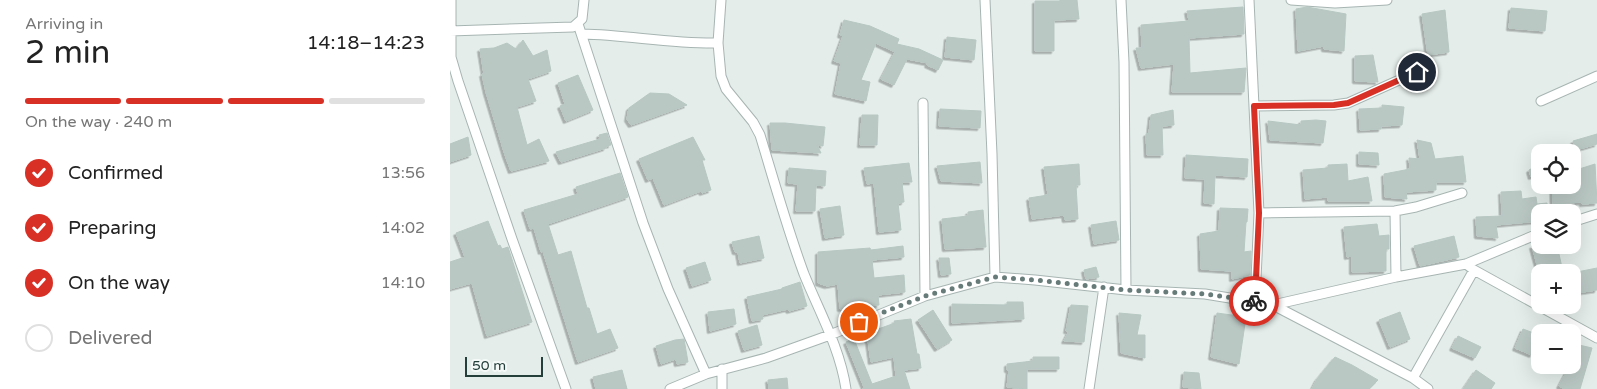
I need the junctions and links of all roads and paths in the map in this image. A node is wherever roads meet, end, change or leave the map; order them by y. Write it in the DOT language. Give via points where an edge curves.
graph roads {
  1 [pos="451,0"];
  2 [pos="584,0"];
  3 [pos="721,0"];
  4 [pos="985,0"];
  5 [pos="1121,0"];
  6 [pos="1249,0"];
  7 [pos="1291,0"];
  8 [pos="1388,0"];
  9 [pos="1364,1"];
  10 [pos="578,24"];
  11 [pos="451,31"];
  12 [pos="583,34"];
  13 [pos="718,43"];
  14 [pos="1417,72"];
  15 [pos="1597,76"];
  16 [pos="1541,101"];
  17 [pos="923,103"];
  18 [pos="1254,106"];
  19 [pos="1462,193"];
  20 [pos="1395,211"];
  21 [pos="1259,213"];
  22 [pos="1597,214"];
  23 [pos="1581,219"];
  24 [pos="1531,237"];
  25 [pos="1466,264"];
  26 [pos="1474,270"];
  27 [pos="995,277"];
  28 [pos="1396,277"];
  29 [pos="1104,287"];
  30 [pos="1126,290"];
  31 [pos="925,296"];
  32 [pos="1255,301"];
  33 [pos="1273,305"];
  34 [pos="830,335"];
  35 [pos="1597,338"];
  36 [pos="722,369"];
  37 [pos="706,374"];
  38 [pos="1413,378"];
  39 [pos="566,389"];
  40 [pos="670,389"];
  41 [pos="722,389"];
  42 [pos="846,389"];
  43 [pos="1089,389"];
  44 [pos="1428,389"];
  1 -- 11 [label="street"];
  2 -- 10 [label="street" via="582,19"];
  3 -- 13 [label="street"];
  4 -- 27 [label="street"];
  5 -- 30 [label="street"];
  6 -- 18 [label="street"];
  7 -- 9 [label="street"];
  8 -- 9 [label="street"];
  10 -- 11 [label="street" via="573,27"];
  10 -- 12 [label="street"];
  11 -- 39 [label="street" via="451,57 458,81"];
  12 -- 13 [label="street" via="693,44"];
  12 -- 37 [label="street" via="643,223"];
  13 -- 34 [label="street" via="721,76 726,89 760,135 790,234"];
  14 -- 18 [label="street" via="1348,103"];
  15 -- 16 [label="street"];
  17 -- 31 [label="street"];
  18 -- 21 [label="street"];
  19 -- 20 [label="street"];
  20 -- 21 [label="street"];
  20 -- 28 [label="street"];
  21 -- 32 [label="street"];
  22 -- 23 [label="street"];
  24 -- 25 [label="street"];
  25 -- 26 [label="street"];
  25 -- 28 [label="street"];
  26 -- 35 [label="street"];
  26 -- 38 [label="street"];
  27 -- 29 [label="street"];
  27 -- 31 [label="street"];
  28 -- 33 [label="street"];
  29 -- 30 [label="street"];
  29 -- 43 [label="street"];
  30 -- 32 [label="street" via="1205,294"];
  31 -- 34 [label="street"];
  32 -- 33 [label="street"];
  33 -- 38 [label="street"];
  34 -- 36 [label="street" via="766,358"];
  34 -- 42 [label="street"];
  36 -- 37 [label="street"];
  36 -- 41 [label="street"];
  37 -- 40 [label="street"];
  38 -- 44 [label="street"];
}
